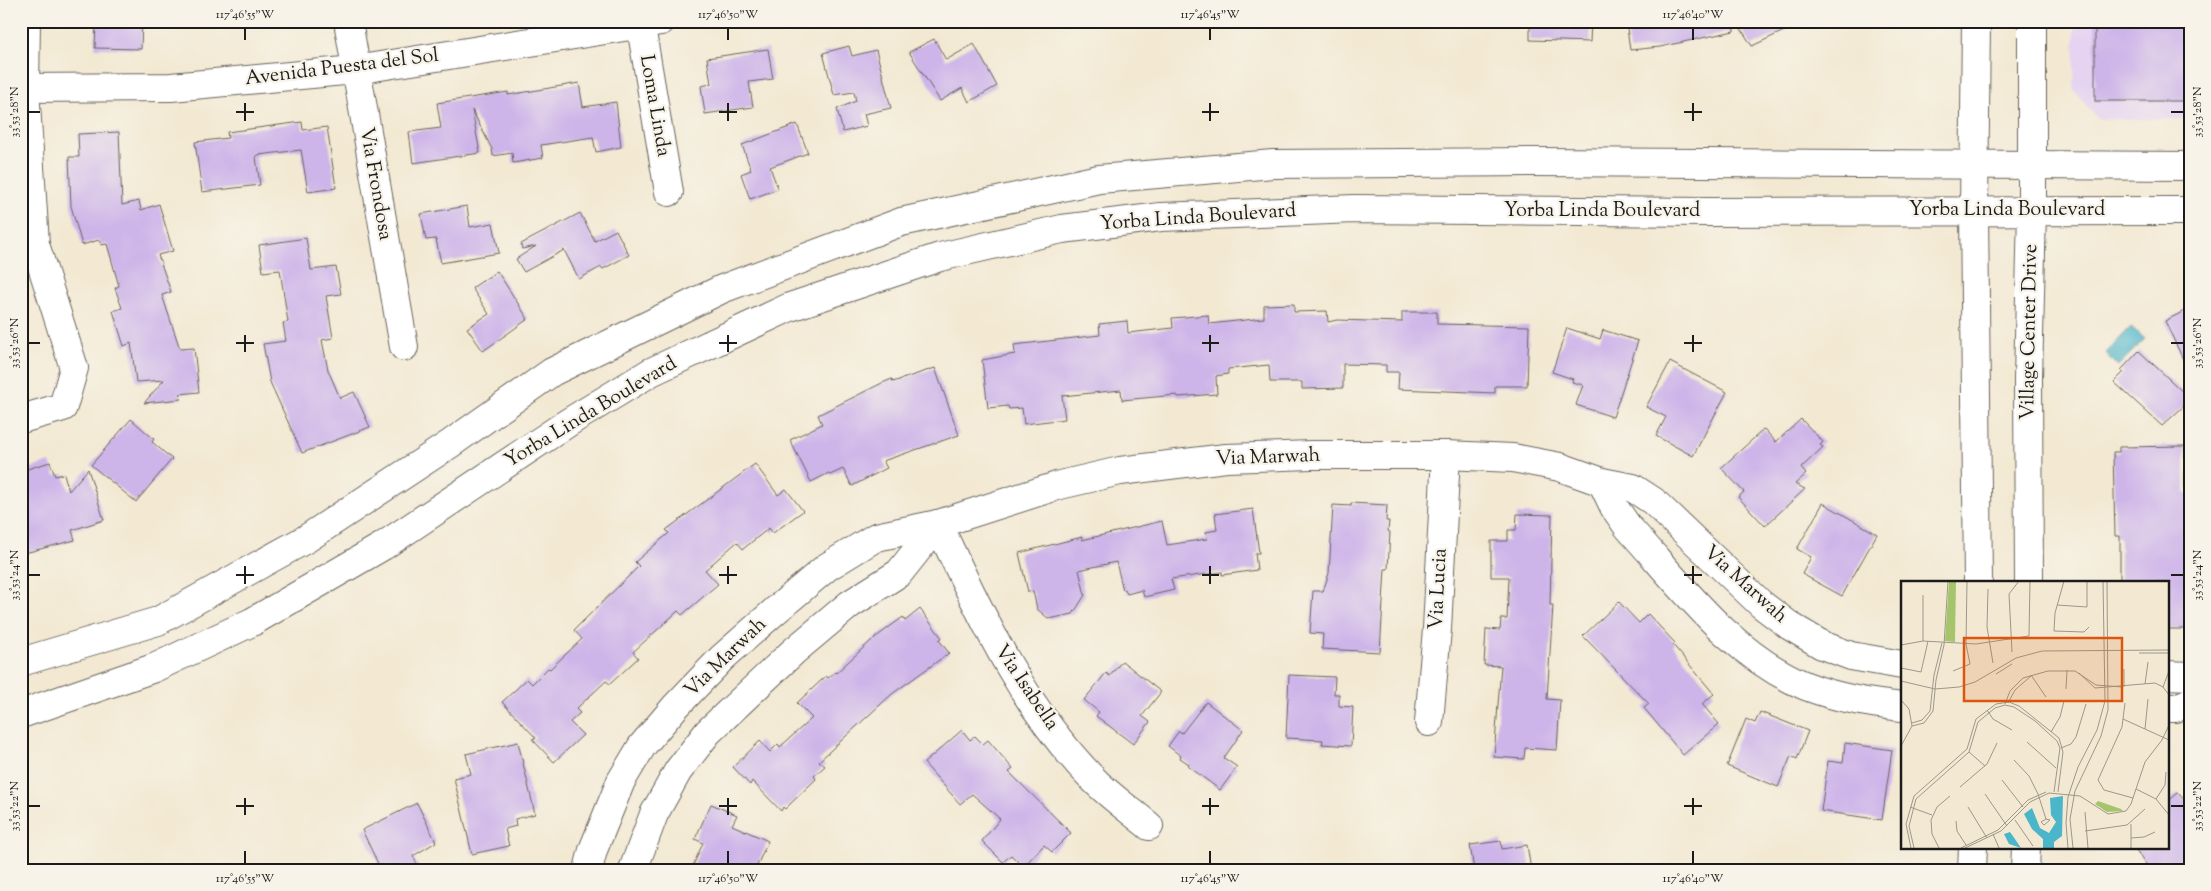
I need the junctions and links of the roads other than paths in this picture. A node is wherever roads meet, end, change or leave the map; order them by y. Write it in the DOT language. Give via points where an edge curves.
graph roads {
  1 [pos="26,21"];
  2 [pos="348,21"];
  3 [pos="1976,21"];
  4 [pos="2032,21"];
  5 [pos="647,22"];
  6 [pos="355,70"];
  7 [pos="23,89"];
  8 [pos="1974,166"];
  9 [pos="2032,166"];
  10 [pos="2190,166"];
  11 [pos="669,192"];
  12 [pos="1974,210"];
  13 [pos="2032,210"];
  14 [pos="2190,211"];
  15 [pos="404,347"];
  16 [pos="21,420"];
  17 [pos="1446,455"];
  18 [pos="1602,482"];
  19 [pos="938,524"];
  20 [pos="1978,581"];
  21 [pos="2029,581"];
  22 [pos="21,662"];
  23 [pos="1901,665"];
  24 [pos="2168,675"];
  25 [pos="2190,676"];
  26 [pos="2190,702"];
  27 [pos="1901,707"];
  28 [pos="2168,708"];
  29 [pos="21,714"];
  30 [pos="1429,722"];
  31 [pos="1149,826"];
  32 [pos="1973,848"];
  33 [pos="2026,848"];
  34 [pos="588,870"];
  35 [pos="633,870"];
  36 [pos="1972,870"];
  37 [pos="2025,870"];
  1 -- 7 [label="main road"];
  2 -- 6 [label="main road, Via Frondosa"];
  3 -- 8 [label="main road"];
  4 -- 9 [label="main road, Village Center Drive"];
  5 -- 6 [label="main road, Avenida Puesta del Sol"];
  5 -- 11 [label="main road, Loma Linda"];
  6 -- 7 [label="main road, Avenida Puesta del Sol" via="171,87"];
  6 -- 15 [label="main road, Via Frondosa"];
  7 -- 16 [label="main road" via="35,244 74,368 63,407"];
  8 -- 9 [label="main road"];
  8 -- 12 [label="main road"];
  8 -- 22 [label="main road" via="1534,162 1273,164 1099,179 901,222 722,289 552,372 306,539 158,621"];
  9 -- 10 [label="main road"];
  9 -- 13 [label="main road, Village Center Drive"];
  12 -- 13 [label="main road, Yorba Linda Boulevard"];
  12 -- 20 [label="main road"];
  12 -- 29 [label="main road, Yorba Linda Boulevard" via="1354,209 1161,216 1062,229 940,257 790,307 651,372 569,422 383,546 252,622 154,668"];
  13 -- 14 [label="main road, Yorba Linda Boulevard"];
  13 -- 21 [label="main road, Village Center Drive" via="2028,379"];
  17 -- 18 [label="main road, Via Marwah" via="1513,458 1560,466"];
  17 -- 19 [label="main road, Via Marwah" via="1311,455 1176,463 1120,471 1060,485"];
  17 -- 30 [label="main road, Via Lucia"];
  18 -- 23 [label="main road, Via Marwah" via="1633,488 1652,501 1747,592 1790,626 1822,645 1851,656"];
  18 -- 27 [label="main road" via="1628,527 1730,636 1771,668 1805,686 1843,698"];
  19 -- 31 [label="main road, Via Isabella" via="992,638 1036,707 1094,780"];
  19 -- 34 [label="main road, Via Marwah" via="876,537 827,567 722,658 642,746 621,781"];
  19 -- 35 [label="main road, Via Marwah" via="899,573 850,604 708,732 678,771 654,814"];
  24 -- 25 [label="main road"];
  26 -- 28 [label="main road"];
  32 -- 36 [label="main road"];
  33 -- 37 [label="main road"];
}
